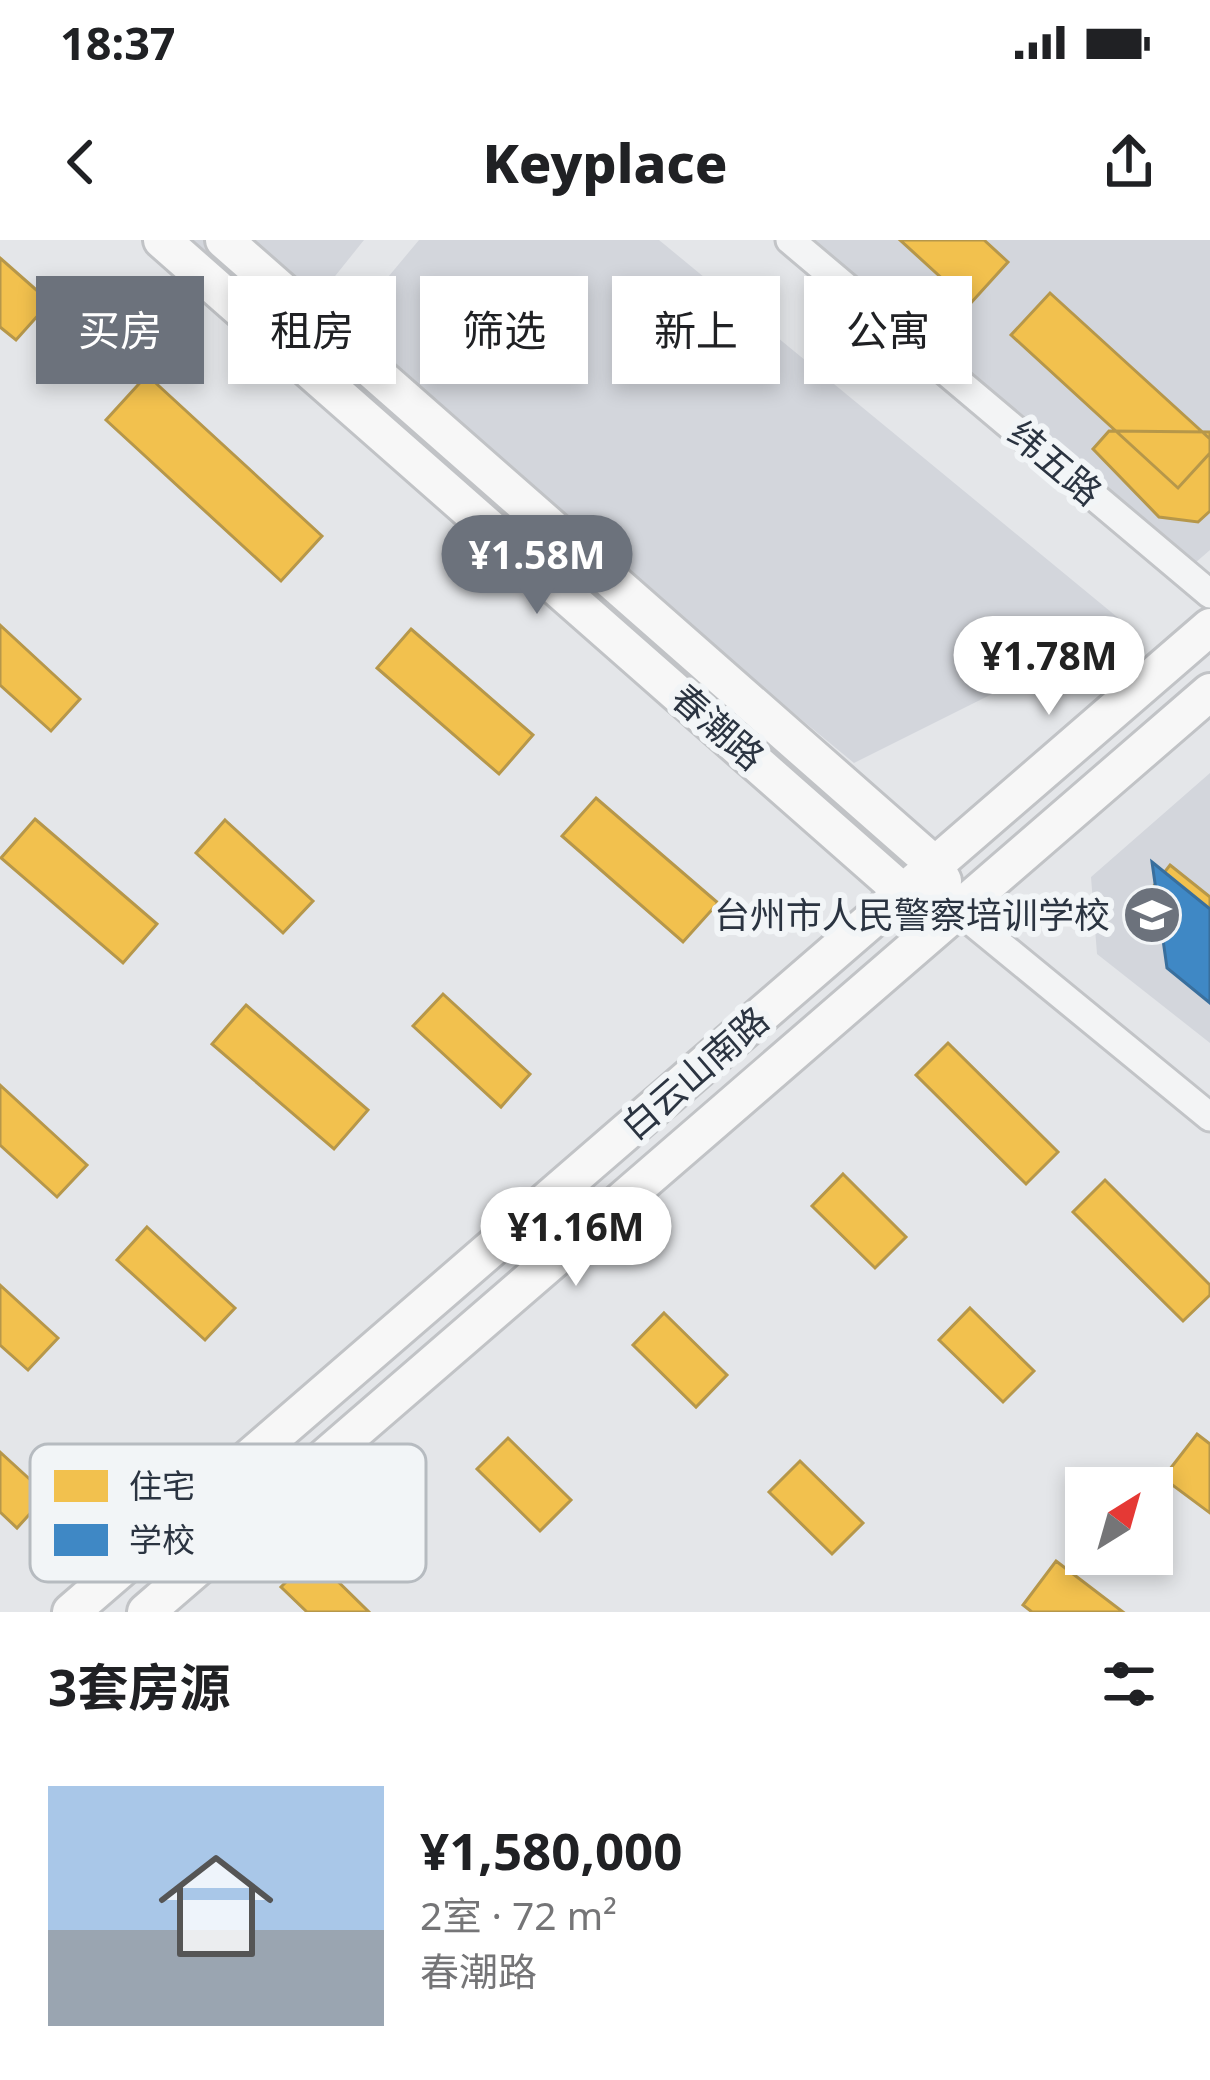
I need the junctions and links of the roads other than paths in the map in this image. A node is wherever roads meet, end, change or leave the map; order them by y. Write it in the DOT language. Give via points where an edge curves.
graph roads {
  1 [pos="162,240"];
  2 [pos="224,240"];
  3 [pos="790,240"];
  4 [pos="1210,594"];
  5 [pos="1210,627"];
  6 [pos="1210,692"];
  7 [pos="934,864"];
  8 [pos="904,893"];
  9 [pos="959,911"];
  10 [pos="1210,1118"];
  11 [pos="265,1444"];
  12 [pos="341,1444"];
  13 [pos="105,1582"];
  14 [pos="181,1582"];
  15 [pos="70,1612"];
  16 [pos="146,1612"];
  1 -- 8 [label="main road, 春潮路"];
  2 -- 7 [label="main road, 春潮路"];
  3 -- 4 [label="street, 纬五路"];
  5 -- 7 [label="main road, 白云山南路"];
  6 -- 9 [label="main road, 白云山南路"];
  7 -- 8 [label="main road, 白云山南路"];
  7 -- 9 [label="main road, 春潮路"];
  8 -- 9 [label="main road, 春潮路"];
  8 -- 11 [label="main road, 白云山南路"];
  9 -- 10 [label="street, 春潮路"];
  9 -- 12 [label="main road, 白云山南路"];
  13 -- 15 [label="main road, 白云山南路"];
  14 -- 16 [label="main road, 白云山南路"];
}
